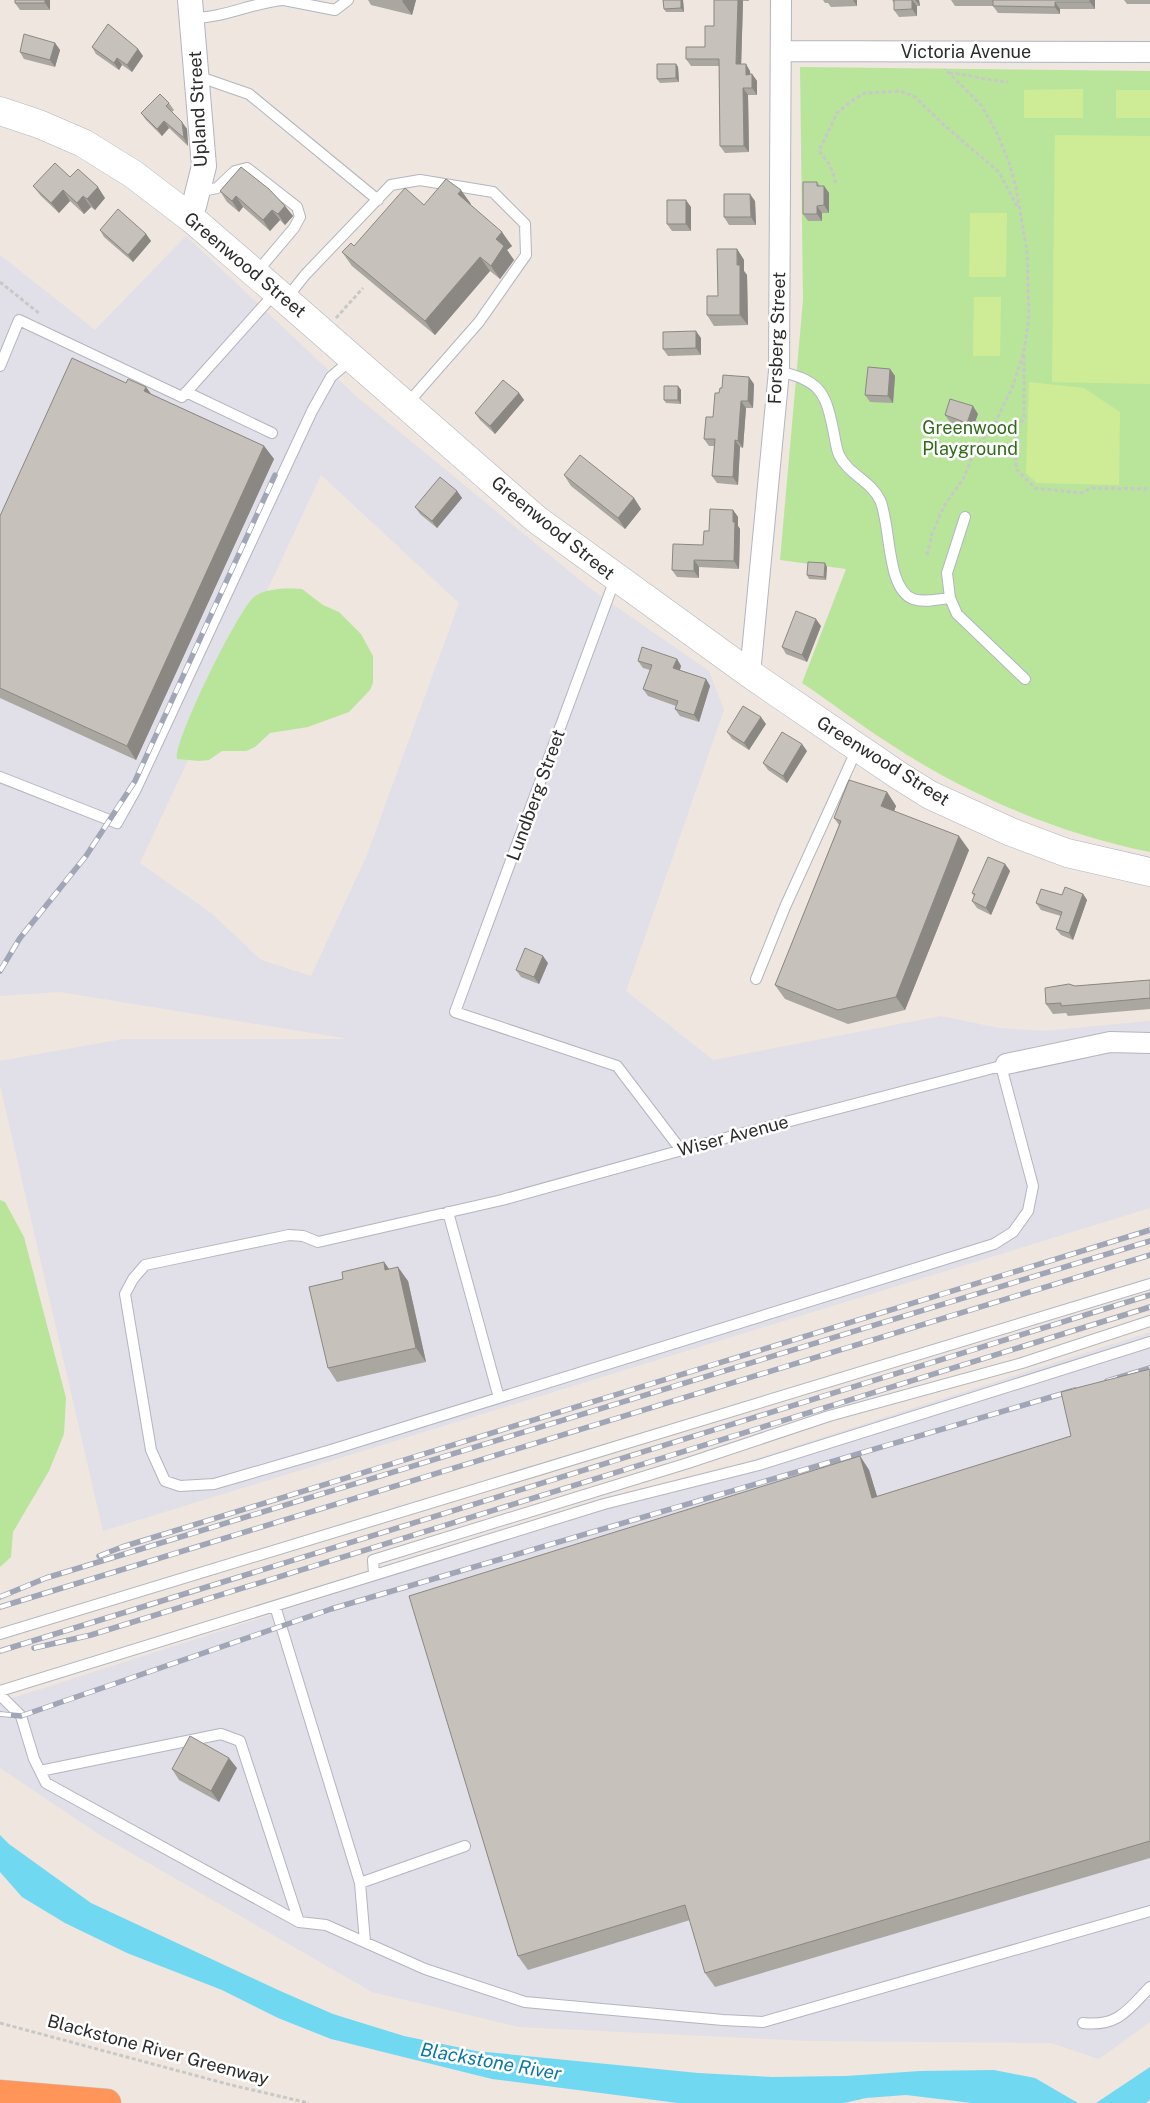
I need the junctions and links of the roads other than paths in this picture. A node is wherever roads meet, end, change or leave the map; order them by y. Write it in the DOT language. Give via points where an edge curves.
graph roads {
  1 [pos="283,0"];
  2 [pos="348,0"];
  3 [pos="781,0"];
  4 [pos="191,9"];
  5 [pos="782,51"];
  6 [pos="1150,52"];
  7 [pos="197,76"];
  8 [pos="0,111"];
  9 [pos="378,200"];
  10 [pos="192,204"];
  11 [pos="256,274"];
  12 [pos="281,296"];
  13 [pos="353,358"];
  14 [pos="0,366"];
  15 [pos="779,371"];
  16 [pos="186,392"];
  17 [pos="406,404"];
  18 [pos="272,433"];
  19 [pos="964,517"];
  20 [pos="616,578"];
  21 [pos="950,598"];
  22 [pos="750,674"];
  23 [pos="1025,679"];
  24 [pos="858,748"];
  25 [pos="0,778"];
  26 [pos="1150,872"];
  27 [pos="756,979"];
  28 [pos="1150,1044"];
  29 [pos="1003,1065"];
  30 [pos="680,1150"];
  31 [pos="448,1212"];
  32 [pos="1150,1284"];
  33 [pos="1150,1322"];
  34 [pos="1150,1342"];
  35 [pos="499,1398"];
  36 [pos="374,1576"];
  37 [pos="274,1606"];
  38 [pos="0,1634"];
  39 [pos="0,1691"];
  40 [pos="0,1695"];
  41 [pos="40,1771"];
  42 [pos="465,1846"];
  43 [pos="360,1883"];
  44 [pos="1150,1911"];
  45 [pos="299,1922"];
  46 [pos="365,1942"];
  47 [pos="1150,1987"];
  48 [pos="1084,2023"];
  49 [pos="0,2094"];
  50 [pos="107,2103"];
  1 -- 2 [label="lane" via="334,10"];
  1 -- 4 [label="lane" via="208,18"];
  3 -- 5 [label="street, Forsberg Street"];
  4 -- 7 [label="street, Upland Street"];
  5 -- 6 [label="street, Victoria Avenue"];
  5 -- 15 [label="street, Forsberg Street"];
  7 -- 9 [label="lane" via="249,94"];
  7 -- 10 [label="street, Upland Street" via="204,166"];
  8 -- 10 [label="main road, Greenwood Street" via="83,143 133,174"];
  9 -- 12 [label="lane" via="305,276"];
  9 -- 17 [label="lane" via="391,186 420,180 493,192 525,224 526,255 479,322"];
  10 -- 11 [label="main road, Greenwood Street"];
  10 -- 11 [label="lane" via="217,188 235,171 247,168 297,207 300,218 294,228"];
  11 -- 12 [label="main road, Greenwood Street"];
  12 -- 13 [label="main road, Greenwood Street"];
  12 -- 16 [label="lane"];
  13 -- 17 [label="main road, Greenwood Street"];
  13 -- 25 [label="lane" via="331,377 312,412 140,780 117,822"];
  14 -- 16 [label="lane" via="19,320 182,398"];
  15 -- 21 [label="lane" via="806,378 818,388 829,406 838,454 880,499 892,567 900,588 911,598 925,601"];
  15 -- 22 [label="street, Forsberg Street"];
  16 -- 18 [label="lane"];
  17 -- 20 [label="main road, Greenwood Street" via="536,519"];
  19 -- 21 [label="lane" via="947,573"];
  20 -- 22 [label="main road, Greenwood Street"];
  20 -- 30 [label="lane, Lundberg Street" via="456,1012 617,1066"];
  21 -- 23 [label="lane" via="957,614"];
  22 -- 24 [label="main road, Greenwood Street"];
  24 -- 26 [label="main road, Greenwood Street" via="930,795 1011,832 1067,853"];
  24 -- 27 [label="lane" via="785,907"];
  28 -- 29 [label="street, Wiser Avenue" via="1110,1042"];
  29 -- 30 [label="lane, Wiser Avenue"];
  29 -- 35 [label="lane" via="1033,1186 1028,1212 1013,1232 1001,1240"];
  30 -- 31 [label="lane, Wiser Avenue"];
  31 -- 35 [label="lane"];
  31 -- 35 [label="lane, Wiser Avenue" via="318,1242 289,1235 144,1265 125,1294 151,1450 165,1481 180,1486 214,1484"];
  32 -- 38 [label="lane"];
  33 -- 36 [label="lane" via="1022,1363 829,1416 373,1560"];
  34 -- 36 [label="lane" via="759,1465 604,1504"];
  36 -- 37 [label="lane"];
  37 -- 39 [label="lane"];
  37 -- 43 [label="lane"];
  40 -- 41 [label="lane" via="21,1716"];
  41 -- 45 [label="lane" via="46,1783"];
  41 -- 45 [label="lane" via="220,1734 240,1740"];
  42 -- 43 [label="lane"];
  43 -- 46 [label="lane"];
  44 -- 46 [label="lane" via="763,2022 524,2002 425,1969"];
  45 -- 46 [label="lane" via="326,1925"];
  47 -- 48 [label="lane" via="1113,2022"];
  49 -- 50 [label="highway"];
}
